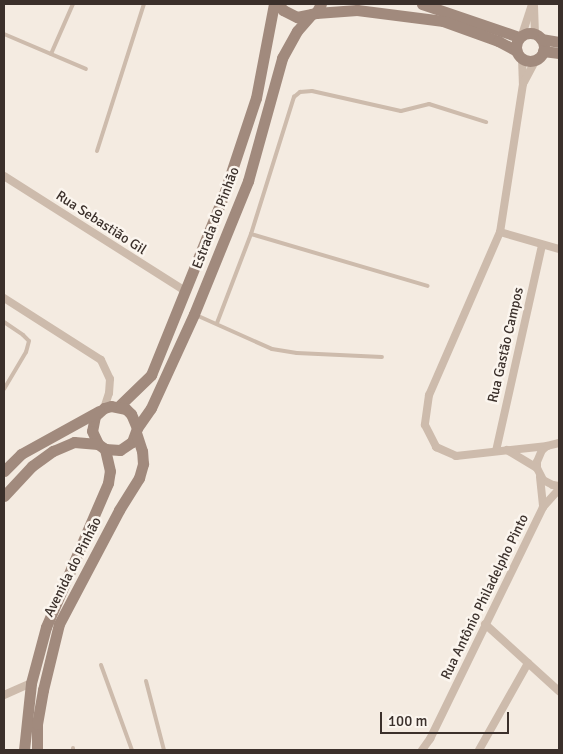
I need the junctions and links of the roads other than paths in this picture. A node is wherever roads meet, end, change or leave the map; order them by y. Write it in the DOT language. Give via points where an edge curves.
graph roads {
  1 [pos="73,4"];
  2 [pos="144,4"];
  3 [pos="276,4"];
  4 [pos="422,4"];
  5 [pos="533,4"];
  6 [pos="316,10"];
  7 [pos="4,34"];
  8 [pos="520,36"];
  9 [pos="538,37"];
  10 [pos="559,42"];
  11 [pos="559,53"];
  12 [pos="50,54"];
  13 [pos="519,55"];
  14 [pos="539,55"];
  15 [pos="86,70"];
  16 [pos="523,84"];
  17 [pos="486,122"];
  18 [pos="96,151"];
  19 [pos="4,176"];
  20 [pos="500,232"];
  21 [pos="251,234"];
  22 [pos="542,246"];
  23 [pos="559,249"];
  24 [pos="428,286"];
  25 [pos="184,291"];
  26 [pos="4,298"];
  27 [pos="194,314"];
  28 [pos="4,322"];
  29 [pos="217,323"];
  30 [pos="382,357"];
  31 [pos="4,389"];
  32 [pos="119,406"];
  33 [pos="103,409"];
  34 [pos="136,431"];
  35 [pos="559,443"];
  36 [pos="101,446"];
  37 [pos="547,446"];
  38 [pos="507,450"];
  39 [pos="496,451"];
  40 [pos="4,471"];
  41 [pos="538,472"];
  42 [pos="559,488"];
  43 [pos="4,496"];
  44 [pos="543,507"];
  45 [pos="485,624"];
  46 [pos="528,663"];
  47 [pos="101,665"];
  48 [pos="146,681"];
  49 [pos="31,683"];
  50 [pos="559,690"];
  51 [pos="4,695"];
  52 [pos="22,750"];
  53 [pos="37,750"];
  54 [pos="132,750"];
  55 [pos="164,750"];
  56 [pos="422,750"];
  57 [pos="478,750"];
  1 -- 12 [label="lane"];
  2 -- 18 [label="lane"];
  3 -- 6 [label="street" via="296,17"];
  3 -- 25 [label="street, Estrada do Pinhão" via="256,98 223,197"];
  4 -- 8 [label="street"];
  5 -- 8 [label="street"];
  5 -- 9 [label="street"];
  6 -- 13 [label="street" via="358,10 443,21 498,41"];
  6 -- 27 [label="street, Estrada do Pinhão" via="297,31 282,58 248,181"];
  7 -- 12 [label="lane"];
  8 -- 9 [label="street"];
  8 -- 13 [label="street"];
  9 -- 10 [label="street"];
  9 -- 14 [label="street"];
  11 -- 14 [label="street"];
  12 -- 15 [label="lane"];
  13 -- 14 [label="street" via="528,61"];
  13 -- 16 [label="street"];
  14 -- 16 [label="street"];
  16 -- 20 [label="street"];
  17 -- 21 [label="lane" via="429,104 401,110 312,91 300,92 294,97"];
  19 -- 25 [label="street, Rua Sebastião Gil"];
  20 -- 22 [label="street"];
  20 -- 39 [label="street" via="432,386 425,425 436,447 446,453 456,456"];
  21 -- 24 [label="lane"];
  21 -- 29 [label="lane"];
  22 -- 23 [label="street"];
  22 -- 39 [label="street, Rua Gastão Campos"];
  25 -- 32 [label="street, Estrada do Pinhão" via="151,375"];
  26 -- 33 [label="street" via="101,360 110,379 110,393"];
  27 -- 29 [label="lane"];
  27 -- 34 [label="street, Estrada do Pinhão" via="169,372"];
  28 -- 31 [label="lane" via="29,341"];
  29 -- 30 [label="lane" via="272,349"];
  32 -- 33 [label="street"];
  32 -- 34 [label="street" via="132,414"];
  33 -- 36 [label="street" via="92,423 92,431"];
  33 -- 40 [label="street" via="21,454"];
  34 -- 36 [label="street" via="132,442 120,450"];
  34 -- 53 [label="street, Avenida do Pinhão" via="143,464 139,478 59,624 37,724"];
  35 -- 37 [label="street"];
  36 -- 43 [label="street" via="74,442 53,451 26,472"];
  36 -- 49 [label="street" via="110,471 108,483 46,627"];
  37 -- 38 [label="street"];
  37 -- 41 [label="street" via="538,455"];
  38 -- 39 [label="street"];
  38 -- 41 [label="street"];
  41 -- 42 [label="street" via="547,483"];
  41 -- 44 [label="street"];
  42 -- 44 [label="street, Rua Antônio Philadelpho Pinto"];
  44 -- 45 [label="street, Rua Antônio Philadelpho Pinto"];
  45 -- 46 [label="street"];
  45 -- 56 [label="street, Rua Antônio Philadelpho Pinto"];
  46 -- 50 [label="street"];
  46 -- 57 [label="street"];
  47 -- 54 [label="lane"];
  48 -- 55 [label="lane"];
  49 -- 51 [label="street"];
  49 -- 52 [label="street"];
}
